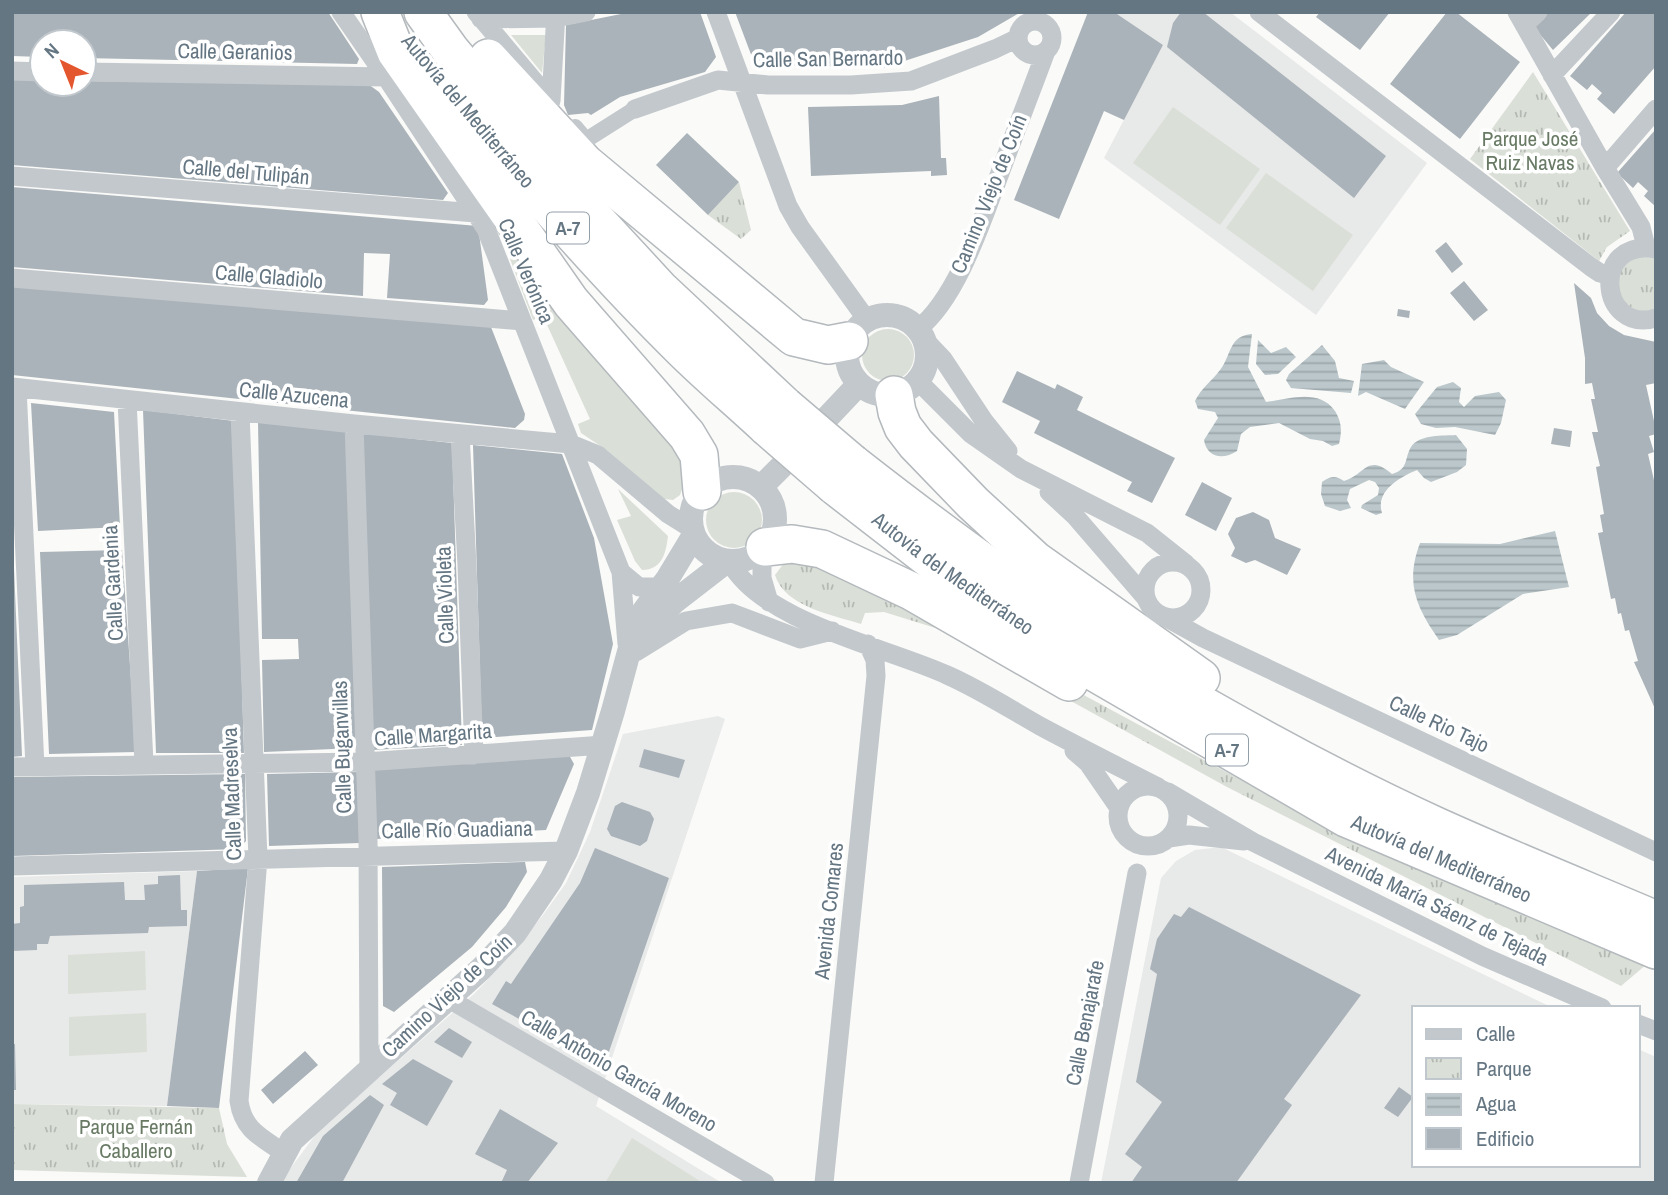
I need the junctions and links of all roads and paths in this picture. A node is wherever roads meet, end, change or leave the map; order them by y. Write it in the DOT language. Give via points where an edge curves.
graph roads {
  1 [pos="341,12"];
  2 [pos="380,12"];
  3 [pos="387,12"];
  4 [pos="423,12"];
  5 [pos="586,12"];
  6 [pos="716,12"];
  7 [pos="1259,12"];
  8 [pos="1611,12"];
  9 [pos="469,14"];
  10 [pos="556,15"];
  11 [pos="1526,17"];
  12 [pos="1052,19"];
  13 [pos="1018,38"];
  14 [pos="1045,51"];
  15 [pos="98,72"];
  16 [pos="1552,75"];
  17 [pos="386,77"];
  18 [pos="743,83"];
  19 [pos="551,101"];
  20 [pos="635,109"];
  21 [pos="1656,109"];
  22 [pos="1605,168"];
  23 [pos="12,176"];
  24 [pos="476,213"];
  25 [pos="1651,248"];
  26 [pos="1610,276"];
  27 [pos="12,278"];
  28 [pos="1656,318"];
  29 [pos="522,321"];
  30 [pos="858,330"];
  31 [pos="922,334"];
  32 [pos="859,384"];
  33 [pos="15,388"];
  34 [pos="906,388"];
  35 [pos="127,400"];
  36 [pos="240,412"];
  37 [pos="776,416"];
  38 [pos="825,420"];
  39 [pos="354,424"];
  40 [pos="460,434"];
  41 [pos="571,444"];
  42 [pos="781,467"];
  43 [pos="1027,473"];
  44 [pos="843,475"];
  45 [pos="761,487"];
  46 [pos="702,491"];
  47 [pos="693,532"];
  48 [pos="764,549"];
  49 [pos="728,561"];
  50 [pos="1186,565"];
  51 [pos="621,572"];
  52 [pos="660,587"];
  53 [pos="1145,597"];
  54 [pos="769,602"];
  55 [pos="1198,604"];
  56 [pos="1165,617"];
  57 [pos="832,631"];
  58 [pos="1203,638"];
  59 [pos="867,645"];
  60 [pos="630,658"];
  61 [pos="1055,734"];
  62 [pos="604,745"];
  63 [pos="474,755"];
  64 [pos="365,762"];
  65 [pos="253,763"];
  66 [pos="144,764"];
  67 [pos="35,766"];
  68 [pos="12,767"];
  69 [pos="1340,779"];
  70 [pos="1163,789"];
  71 [pos="1119,808"];
  72 [pos="1346,818"];
  73 [pos="1131,841"];
  74 [pos="1165,841"];
  75 [pos="1253,842"];
  76 [pos="566,850"];
  77 [pos="1656,852"];
  78 [pos="368,855"];
  79 [pos="258,858"];
  80 [pos="12,866"];
  81 [pos="1138,873"];
  82 [pos="1656,920"];
  83 [pos="1656,950"];
  84 [pos="449,999"];
  85 [pos="1597,1006"];
  86 [pos="369,1069"];
  87 [pos="284,1153"];
  88 [pos="268,1183"];
  89 [pos="765,1183"];
  90 [pos="824,1183"];
  91 [pos="1079,1183"];
  1 -- 17 [label="street, Calle Verónica"];
  2 -- 46 [label="highway" via="396,52 572,302 687,435 699,455"];
  3 -- 37 [label="highway, Autovía del Mediterráneo / A-7" via="545,203 681,348"];
  4 -- 37 [label="highway, Autovía del Mediterráneo / A-7" via="563,184"];
  5 -- 10 [label="street"];
  6 -- 18 [label="street"];
  7 -- 26 [label="street" via="1591,267"];
  8 -- 16 [label="street"];
  9 -- 10 [label="street"];
  9 -- 19 [label="street"];
  9 -- 30 [label="highway" via="585,163 720,277 794,337 828,345"];
  10 -- 19 [label="street"];
  11 -- 16 [label="street"];
  12 -- 13 [label="street, Calle San Bernardo" via="1030,22 1021,28"];
  12 -- 14 [label="street, Camino Viejo de Coín" via="1052,41"];
  13 -- 14 [label="street" via="1026,52 1036,55"];
  13 -- 18 [label="street, Calle San Bernardo" via="911,81"];
  14 -- 31 [label="street, Camino Viejo de Coín" via="973,242"];
  15 -- 17 [label="street, Calle Geranios"];
  16 -- 22 [label="street"];
  17 -- 24 [label="street, Calle Verónica"];
  18 -- 20 [label="street, Calle San Bernardo" via="718,80"];
  18 -- 30 [label="street" via="788,206"];
  19 -- 20 [label="street" via="586,140"];
  21 -- 22 [label="street"];
  22 -- 25 [label="street"];
  23 -- 24 [label="street, Calle del Tulipán"];
  24 -- 29 [label="street, Calle Verónica"];
  25 -- 26 [label="street" via="1623,255"];
  26 -- 28 [label="street" via="1609,287 1618,308 1638,320"];
  27 -- 29 [label="street, Calle Gladiolo"];
  29 -- 41 [label="street, Calle Verónica"];
  30 -- 31 [label="street" via="880,315 894,315"];
  30 -- 32 [label="street" via="847,352"];
  31 -- 34 [label="street" via="927,361"];
  31 -- 43 [label="street"];
  32 -- 34 [label="street" via="881,395"];
  32 -- 38 [label="street"];
  33 -- 35 [label="street, Calle Azucena"];
  33 -- 67 [label="street"];
  34 -- 43 [label="street"];
  34 -- 69 [label="highway" via="897,412 903,427 1035,560"];
  35 -- 36 [label="street, Calle Azucena"];
  35 -- 66 [label="street, Calle Gardenia"];
  36 -- 39 [label="street, Calle Azucena"];
  36 -- 65 [label="street, Calle Madreselva"];
  37 -- 44 [label="highway, Autovía del Mediterráneo / A-7, bridge"];
  39 -- 40 [label="street, Calle Azucena"];
  39 -- 64 [label="street, Calle Buganvillas"];
  40 -- 41 [label="street, Calle Azucena"];
  40 -- 63 [label="street, Calle Violeta"];
  41 -- 47 [label="street, Calle Azucena" via="598,455"];
  41 -- 51 [label="street, Calle Verónica"];
  42 -- 45 [label="street"];
  43 -- 50 [label="street" via="1147,533"];
  43 -- 53 [label="street" via="1075,516"];
  44 -- 69 [label="highway, Autovía del Mediterráneo / A-7" via="948,538 1084,633"];
  44 -- 72 [label="highway, Autovía del Mediterráneo / A-7" via="933,562 1082,664"];
  45 -- 46 [label="street" via="737,477 724,478"];
  45 -- 48 [label="street" via="775,509 776,523"];
  46 -- 47 [label="street" via="694,502"];
  47 -- 49 [label="street" via="710,555"];
  47 -- 52 [label="street, Camino Viejo de Coín"];
  48 -- 49 [label="street" via="752,557"];
  48 -- 54 [label="street" via="762,578"];
  48 -- 72 [label="highway" via="792,544 822,549 911,592 1266,789"];
  49 -- 54 [label="street, Avenida María Sáenz de Tejada" via="737,576"];
  49 -- 60 [label="street, Camino Viejo de Coín" via="657,618"];
  50 -- 53 [label="street" via="1168,562 1152,570"];
  50 -- 55 [label="street" via="1198,577"];
  51 -- 52 [label="street" via="639,587"];
  51 -- 60 [label="street, Calle Verónica"];
  52 -- 60 [label="street, Camino Viejo de Coín" via="634,633"];
  53 -- 56 [label="street" via="1156,613"];
  54 -- 57 [label="street, Avenida María Sáenz de Tejada"];
  55 -- 56 [label="street" via="1184,616"];
  55 -- 58 [label="street"];
  56 -- 58 [label="street, Calle Rio Tajo"];
  57 -- 59 [label="street, Avenida María Sáenz de Tejada"];
  57 -- 60 [label="street" via="800,639 732,613 686,621"];
  58 -- 77 [label="street, Calle Rio Tajo"];
  59 -- 61 [label="street, Avenida María Sáenz de Tejada" via="948,675"];
  59 -- 90 [label="street, Avenida Comares" via="875,660 876,676"];
  60 -- 62 [label="street, Camino Viejo de Coín"];
  61 -- 70 [label="street, Avenida María Sáenz de Tejada"];
  61 -- 71 [label="street, Avenida María Sáenz de Tejada" via="1088,763"];
  62 -- 63 [label="street, Calle Margarita"];
  62 -- 76 [label="street, Camino Viejo de Coín"];
  63 -- 64 [label="street, Calle Margarita"];
  64 -- 65 [label="street, Calle Margarita"];
  64 -- 78 [label="street, Calle Buganvillas"];
  65 -- 66 [label="street, Calle Margarita"];
  65 -- 79 [label="street, Calle Madreselva"];
  66 -- 67 [label="street, Calle Margarita"];
  67 -- 68 [label="street, Calle Margarita"];
  69 -- 82 [label="highway, Autovía del Mediterráneo / A-7" via="1436,826"];
  70 -- 71 [label="street" via="1138,787"];
  70 -- 74 [label="street" via="1175,800 1179,820"];
  70 -- 75 [label="street, Avenida María Sáenz de Tejada"];
  71 -- 73 [label="street" via="1120,827"];
  72 -- 83 [label="highway, Autovía del Mediterráneo / A-7"];
  73 -- 74 [label="street" via="1150,846"];
  73 -- 81 [label="street, Calle Benajarafe"];
  74 -- 75 [label="street, Avenida María Sáenz de Tejada" via="1189,835"];
  74 -- 81 [label="street, Calle Benajarafe"];
  75 -- 85 [label="street, Avenida María Sáenz de Tejada" via="1482,956"];
  76 -- 78 [label="street, Calle Río Guadiana"];
  76 -- 84 [label="street, Camino Viejo de Coín" via="514,933"];
  78 -- 79 [label="street, Calle Río Guadiana"];
  78 -- 86 [label="street, Calle Buganvillas"];
  79 -- 80 [label="street, Calle Río Guadiana"];
  79 -- 87 [label="street, Calle Madreselva" via="239,1101 241,1116 250,1129"];
  81 -- 91 [label="street, Calle Benajarafe"];
  84 -- 86 [label="street, Camino Viejo de Coín"];
  84 -- 89 [label="street, Calle Antonio García Moreno"];
  86 -- 87 [label="street, Camino Viejo de Coín" via="304,1128"];
  87 -- 88 [label="street, Camino Viejo de Coín"];
}
